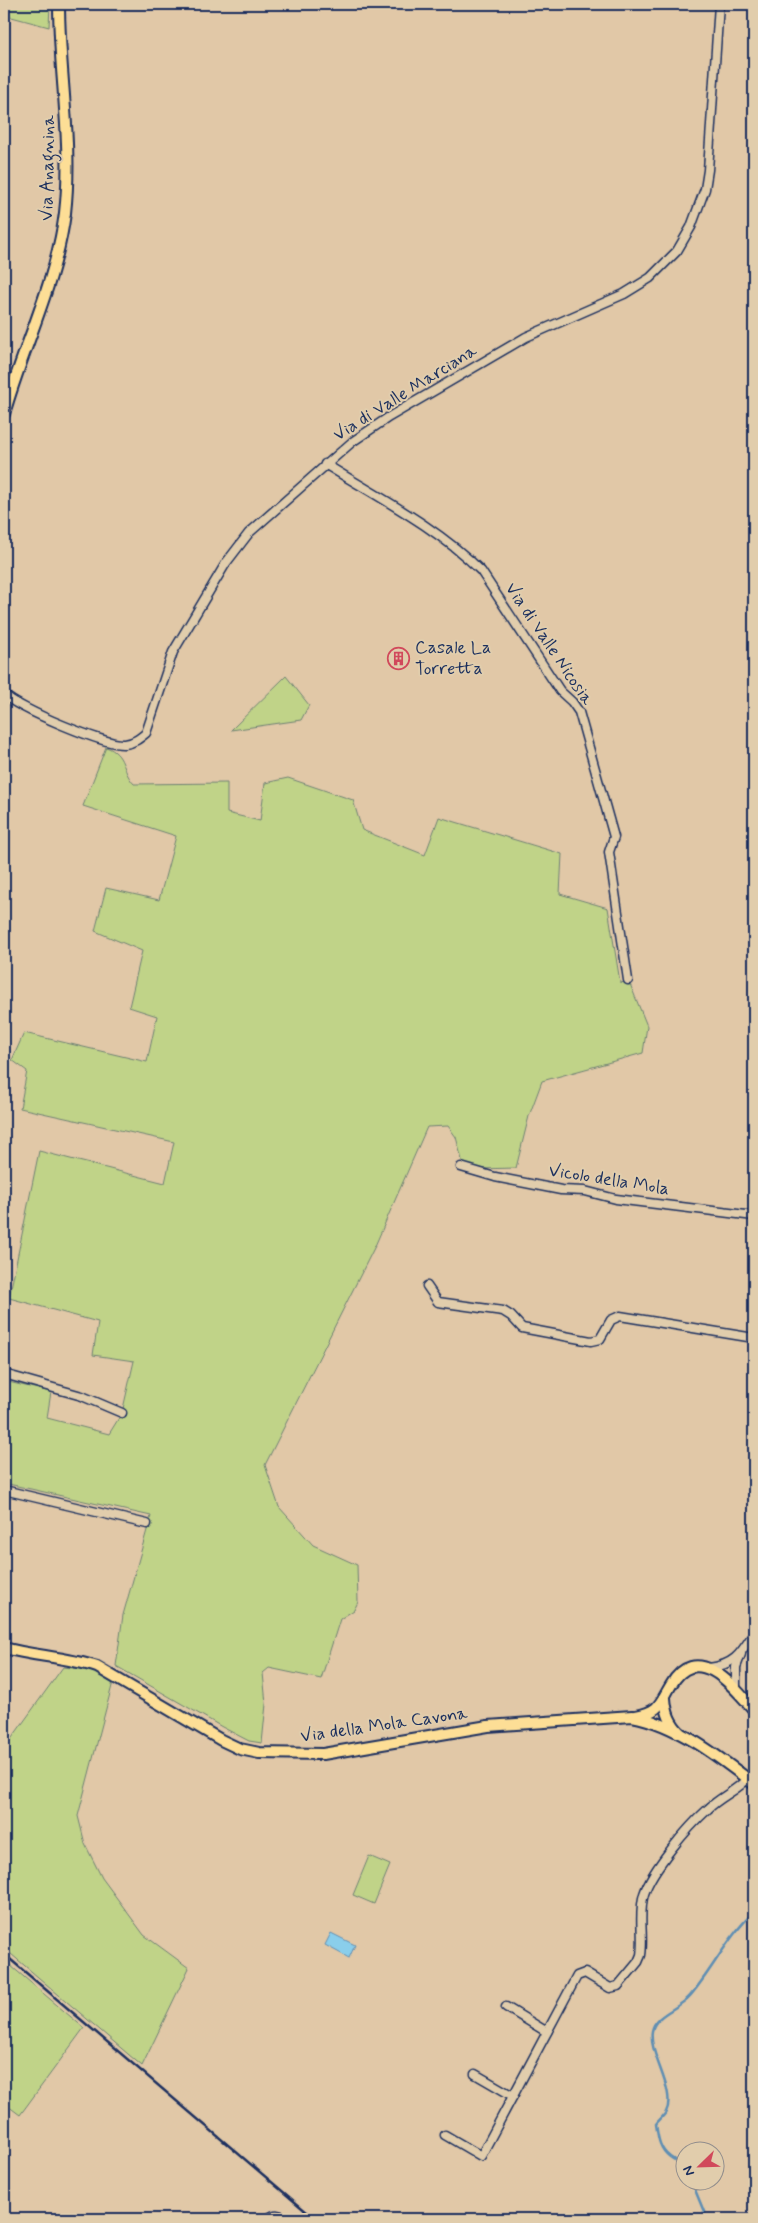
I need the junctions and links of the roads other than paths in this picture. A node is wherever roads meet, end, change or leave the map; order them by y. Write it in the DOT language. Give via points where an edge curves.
graph roads {
  1 [pos="59,4"];
  2 [pos="720,4"];
  3 [pos="4,414"];
  4 [pos="325,464"];
  5 [pos="4,694"];
  6 [pos="628,980"];
  7 [pos="461,1167"];
  8 [pos="754,1216"];
  9 [pos="427,1286"];
  10 [pos="754,1338"];
  11 [pos="4,1374"];
  12 [pos="122,1413"];
  13 [pos="4,1490"];
  14 [pos="147,1524"];
  15 [pos="754,1633"];
  16 [pos="4,1648"];
  17 [pos="741,1652"];
  18 [pos="709,1668"];
  19 [pos="736,1688"];
  20 [pos="665,1698"];
  21 [pos="754,1710"];
  22 [pos="635,1717"];
  23 [pos="682,1735"];
  24 [pos="752,1780"];
  25 [pos="506,2007"];
  26 [pos="547,2032"];
  27 [pos="475,2074"];
  28 [pos="513,2096"];
  29 [pos="445,2135"];
  30 [pos="268,2219"];
  31 [pos="287,2219"];
  1 -- 3 [label="main road, Via Anagnina" via="67,149 65,214 55,263"];
  2 -- 4 [label="street, Via di Valle Marciana" via="705,189 691,227 677,251 650,278 624,294 526,337 389,417"];
  4 -- 5 [label="street, Via di Valle Marciana" via="248,533 226,563 173,652 146,733 137,740 124,744 108,741 28,711"];
  4 -- 6 [label="street, Via di Valle Nicosia" via="448,542 481,571 560,691 579,712 614,837 609,852"];
  7 -- 8 [label="street, Vicolo della Mola" via="495,1178 560,1190"];
  9 -- 10 [label="street" via="438,1302 503,1311 522,1328 592,1340 600,1339 610,1320 620,1316"];
  11 -- 12 [label="street" via="82,1396"];
  13 -- 14 [label="street"];
  15 -- 17 [label="street"];
  16 -- 22 [label="main road, Via della Mola Cavona" via="101,1669 220,1740 259,1754 323,1754 488,1726"];
  17 -- 18 [label="street" via="729,1664"];
  17 -- 19 [label="street" via="736,1667"];
  18 -- 19 [label="main road"];
  18 -- 20 [label="main road" via="684,1670 670,1686"];
  19 -- 21 [label="main road"];
  20 -- 22 [label="main road" via="654,1710"];
  20 -- 23 [label="main road" via="668,1716"];
  22 -- 23 [label="main road, Via della Mola Cavona"];
  23 -- 24 [label="main road, Via della Mola Cavona"];
  24 -- 26 [label="street" via="709,1807 649,1883 644,1896 641,1955 633,1968 614,1988 585,1973 579,1974"];
  25 -- 26 [label="street"];
  26 -- 28 [label="street"];
  27 -- 28 [label="street"];
  28 -- 29 [label="street" via="481,2156"];
  30 -- 31 [label="street" via="278,2214"];
}
